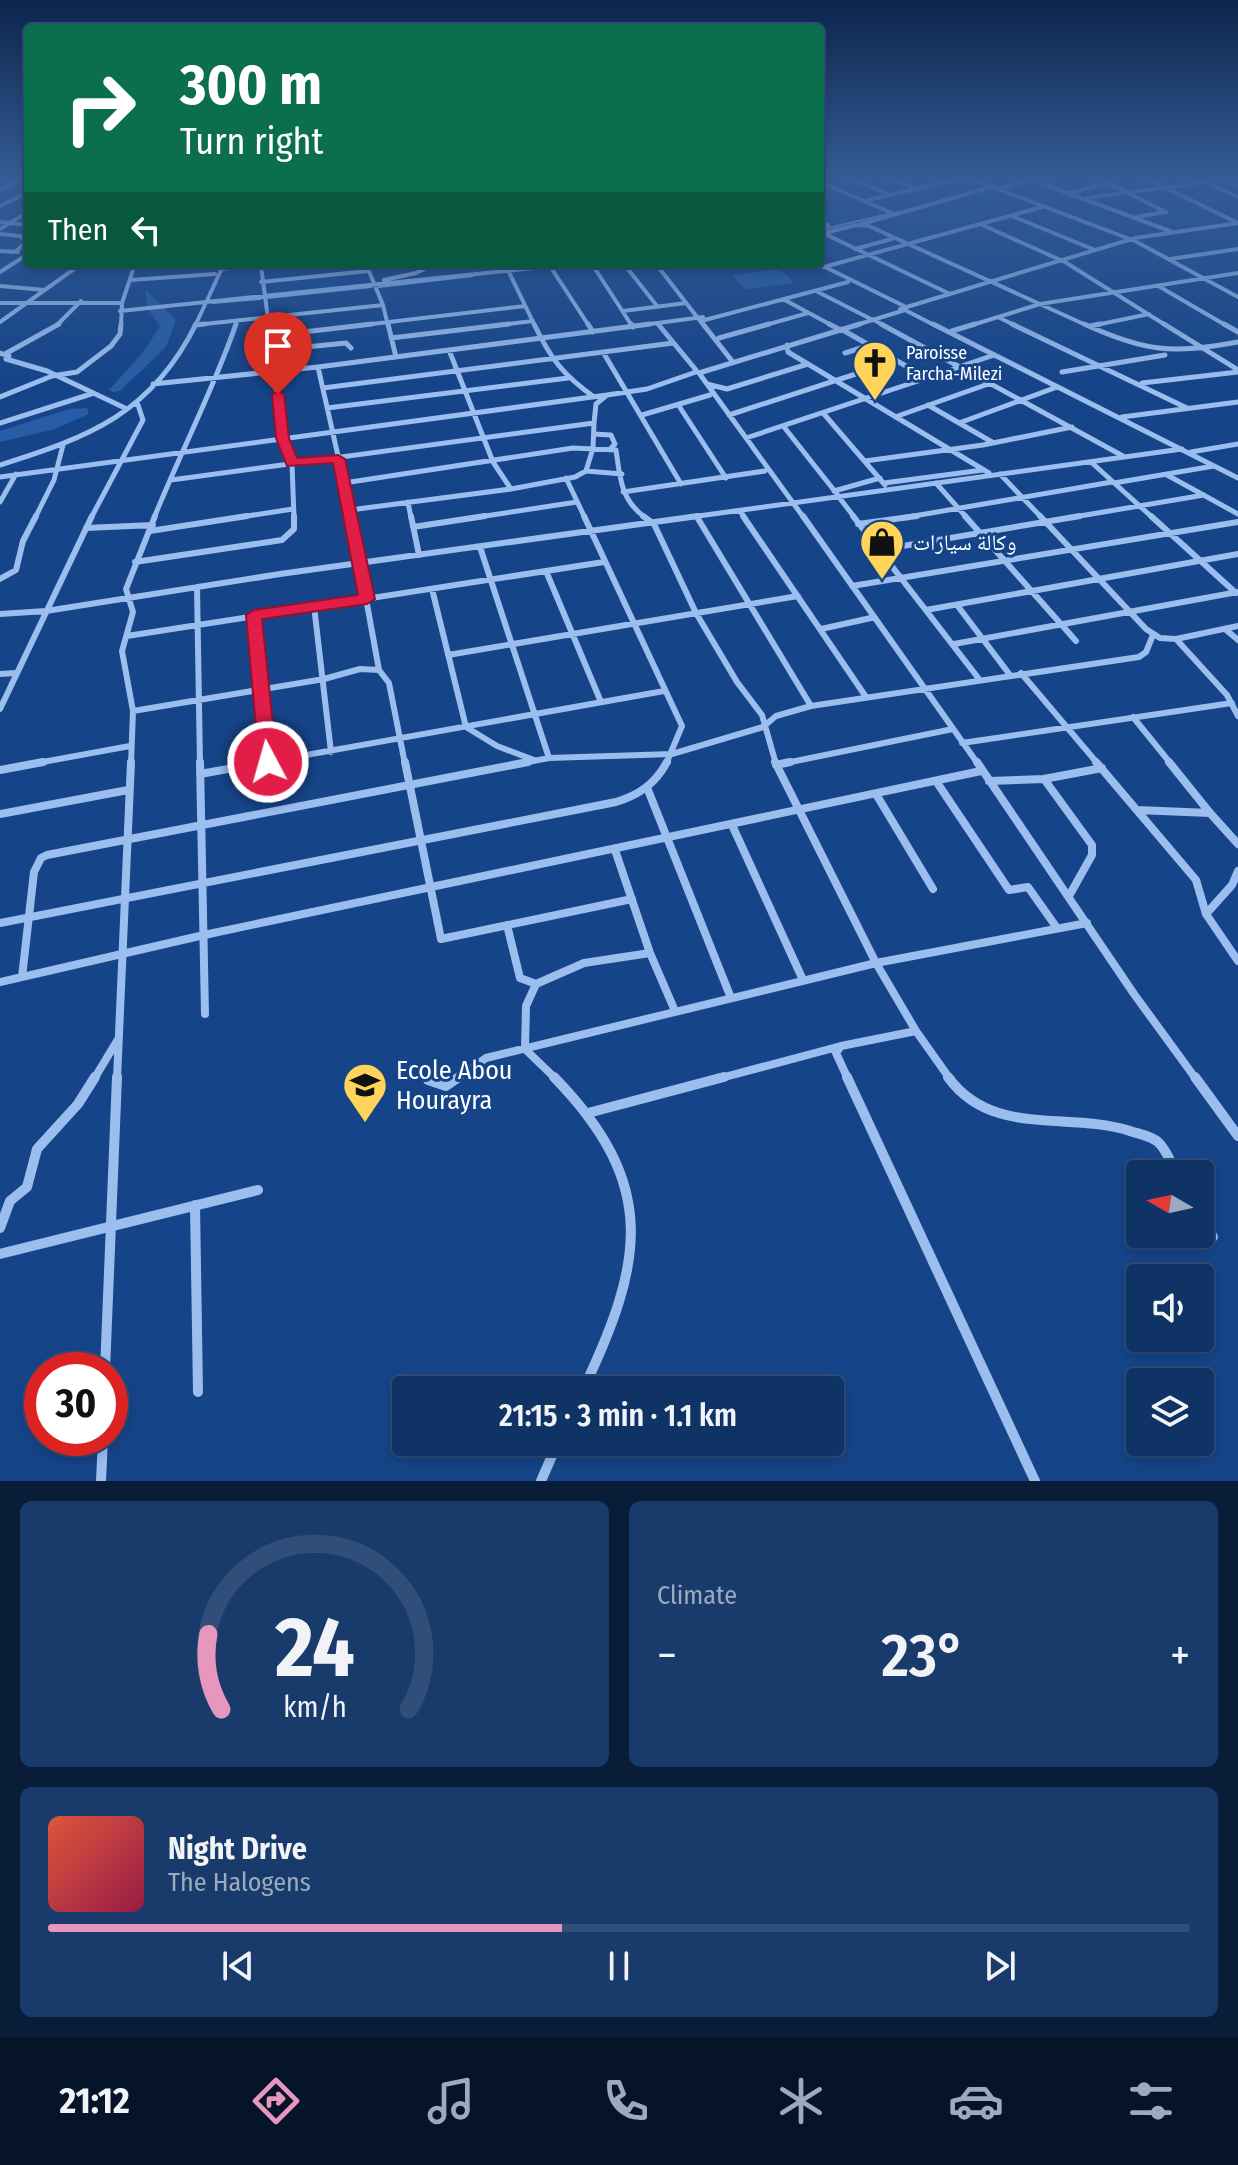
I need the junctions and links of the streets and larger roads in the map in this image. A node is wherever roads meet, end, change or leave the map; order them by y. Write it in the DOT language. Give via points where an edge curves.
graph roads {
  1 [pos="24,244"];
  2 [pos="844,244"];
  3 [pos="873,244"];
  4 [pos="908,244"];
  5 [pos="1025,244"];
  6 [pos="1081,244"];
  7 [pos="1117,244"];
  8 [pos="1119,244"];
  9 [pos="1141,244"];
  10 [pos="855,249"];
  11 [pos="1238,249"];
  12 [pos="1095,250"];
  13 [pos="0,251"];
  14 [pos="15,252"];
  15 [pos="24,253"];
  16 [pos="867,255"];
  17 [pos="24,257"];
  18 [pos="1170,259"];
  19 [pos="1063,261"];
  20 [pos="824,264"];
  21 [pos="824,267"];
  22 [pos="75,268"];
  23 [pos="134,268"];
  24 [pos="220,268"];
  25 [pos="261,268"];
  26 [pos="328,268"];
  27 [pos="367,268"];
  28 [pos="426,268"];
  29 [pos="507,268"];
  30 [pos="550,268"];
  31 [pos="596,268"];
  32 [pos="627,268"];
  33 [pos="662,268"];
  34 [pos="662,268"];
  35 [pos="820,268"];
  36 [pos="368,271"];
  37 [pos="0,272"];
  38 [pos="509,272"];
  39 [pos="1238,273"];
  40 [pos="330,275"];
  41 [pos="1205,278"];
  42 [pos="131,280"];
  43 [pos="261,282"];
  44 [pos="848,282"];
  45 [pos="993,283"];
  46 [pos="376,285"];
  47 [pos="0,286"];
  48 [pos="1159,286"];
  49 [pos="45,290"];
  50 [pos="816,291"];
  51 [pos="1114,293"];
  52 [pos="950,294"];
  53 [pos="1238,297"];
  54 [pos="263,299"];
  55 [pos="783,299"];
  56 [pos="82,301"];
  57 [pos="0,303"];
  58 [pos="122,303"];
  59 [pos="686,303"];
  60 [pos="24,304"];
  61 [pos="1040,304"];
  62 [pos="383,305"];
  63 [pos="202,306"];
  64 [pos="525,306"];
  65 [pos="657,306"];
  66 [pos="905,308"];
  67 [pos="120,311"];
  68 [pos="623,311"];
  69 [pos="808,313"];
  70 [pos="1149,314"];
  71 [pos="998,317"];
  72 [pos="268,318"];
  73 [pos="702,319"];
  74 [pos="871,319"];
  75 [pos="237,321"];
  76 [pos="533,321"];
  77 [pos="0,322"];
  78 [pos="387,322"];
  79 [pos="658,324"];
  80 [pos="195,325"];
  81 [pos="1090,326"];
  82 [pos="633,327"];
  83 [pos="839,329"];
  84 [pos="952,331"];
  85 [pos="593,332"];
  86 [pos="1238,332"];
  87 [pos="424,334"];
  88 [pos="269,336"];
  89 [pos="391,338"];
  90 [pos="719,338"];
  91 [pos="542,339"];
  92 [pos="1238,342"];
  93 [pos="673,343"];
  94 [pos="787,345"];
  95 [pos="271,346"];
  96 [pos="867,346"];
  97 [pos="351,348"];
  98 [pos="1204,348"];
  99 [pos="449,350"];
  100 [pos="603,352"];
  101 [pos="430,353"];
  102 [pos="845,353"];
  103 [pos="1175,353"];
  104 [pos="994,355"];
  105 [pos="3,357"];
  106 [pos="396,357"];
  107 [pos="551,359"];
  108 [pos="733,360"];
  109 [pos="896,361"];
  110 [pos="808,364"];
  111 [pos="1100,365"];
  112 [pos="318,367"];
  113 [pos="961,367"];
  114 [pos="457,371"];
  115 [pos="696,371"];
  116 [pos="1238,371"];
  117 [pos="276,372"];
  118 [pos="1062,372"];
  119 [pos="52,376"];
  120 [pos="568,378"];
  121 [pos="927,378"];
  122 [pos="217,379"];
  123 [pos="834,381"];
  124 [pos="991,383"];
  125 [pos="1139,383"];
  126 [pos="155,384"];
  127 [pos="706,384"];
  128 [pos="1057,387"];
  129 [pos="323,388"];
  130 [pos="464,391"];
  131 [pos="628,391"];
  132 [pos="91,394"];
  133 [pos="607,395"];
  134 [pos="710,395"];
  135 [pos="0,397"];
  136 [pos="594,397"];
  137 [pos="864,399"];
  138 [pos="1022,399"];
  139 [pos="1238,402"];
  140 [pos="136,404"];
  141 [pos="928,405"];
  142 [pos="679,406"];
  143 [pos="327,408"];
  144 [pos="1187,408"];
  145 [pos="127,409"];
  146 [pos="474,414"];
  147 [pos="824,414"];
  148 [pos="642,415"];
  149 [pos="729,415"];
  150 [pos="895,417"];
  151 [pos="1122,417"];
  152 [pos="0,423"];
  153 [pos="594,423"];
  154 [pos="959,423"];
  155 [pos="784,427"];
  156 [pos="1072,427"];
  157 [pos="333,432"];
  158 [pos="594,434"];
  159 [pos="484,437"];
  160 [pos="283,438"];
  161 [pos="746,438"];
  162 [pos="992,442"];
  163 [pos="1238,444"];
  164 [pos="63,445"];
  165 [pos="983,445"];
  166 [pos="593,448"];
  167 [pos="611,448"];
  168 [pos="948,448"];
  169 [pos="1183,449"];
  170 [pos="181,452"];
  171 [pos="1123,456"];
  172 [pos="338,459"];
  173 [pos="968,460"];
  174 [pos="865,461"];
  175 [pos="1090,461"];
  176 [pos="122,462"];
  177 [pos="493,462"];
  178 [pos="0,463"];
  179 [pos="292,463"];
  180 [pos="1214,466"];
  181 [pos="59,469"];
  182 [pos="586,471"];
  183 [pos="765,471"];
  184 [pos="986,472"];
  185 [pos="16,474"];
  186 [pos="622,474"];
  187 [pos="1000,474"];
  188 [pos="1236,474"];
  189 [pos="1167,475"];
  190 [pos="0,477"];
  191 [pos="566,478"];
  192 [pos="726,478"];
  193 [pos="171,480"];
  194 [pos="344,483"];
  195 [pos="884,483"];
  196 [pos="936,483"];
  197 [pos="1113,483"];
  198 [pos="681,484"];
  199 [pos="511,489"];
  200 [pos="623,492"];
  201 [pos="836,494"];
  202 [pos="1204,495"];
  203 [pos="1022,498"];
  204 [pos="0,502"];
  205 [pos="408,502"];
  206 [pos="577,502"];
  207 [pos="789,503"];
  208 [pos="1140,508"];
  209 [pos="293,509"];
  210 [pos="350,510"];
  211 [pos="961,510"];
  212 [pos="740,511"];
  213 [pos="1238,514"];
  214 [pos="697,517"];
  215 [pos="1238,522"];
  216 [pos="1045,523"];
  217 [pos="654,524"];
  218 [pos="858,524"];
  219 [pos="413,527"];
  220 [pos="86,528"];
  221 [pos="151,528"];
  222 [pos="590,532"];
  223 [pos="1169,533"];
  224 [pos="981,534"];
  225 [pos="480,547"];
  226 [pos="879,550"];
  227 [pos="1071,550"];
  228 [pos="1238,554"];
  229 [pos="419,555"];
  230 [pos="1006,561"];
  231 [pos="135,562"];
  232 [pos="604,562"];
  233 [pos="1202,563"];
  234 [pos="362,564"];
  235 [pos="546,571"];
  236 [pos="900,577"];
  237 [pos="0,579"];
  238 [pos="489,580"];
  239 [pos="1100,581"];
  240 [pos="852,586"];
  241 [pos="197,587"];
  242 [pos="432,589"];
  243 [pos="1035,592"];
  244 [pos="1237,593"];
  245 [pos="798,596"];
  246 [pos="128,597"];
  247 [pos="367,599"];
  248 [pos="750,605"];
  249 [pos="957,605"];
  250 [pos="314,606"];
  251 [pos="926,610"];
  252 [pos="46,611"];
  253 [pos="1129,611"];
  254 [pos="696,613"];
  255 [pos="0,614"];
  256 [pos="254,615"];
  257 [pos="871,618"];
  258 [pos="197,623"];
  259 [pos="1062,623"];
  260 [pos="633,625"];
  261 [pos="1238,626"];
  262 [pos="821,629"];
  263 [pos="1225,629"];
  264 [pos="574,634"];
  265 [pos="1153,635"];
  266 [pos="127,636"];
  267 [pos="982,638"];
  268 [pos="1176,639"];
  269 [pos="1238,640"];
  270 [pos="1076,641"];
  271 [pos="510,643"];
  272 [pos="954,644"];
  273 [pos="448,655"];
  274 [pos="379,670"];
  275 [pos="16,673"];
  276 [pos="1021,673"];
  277 [pos="0,674"];
  278 [pos="1010,675"];
  279 [pos="324,679"];
  280 [pos="979,679"];
  281 [pos="925,688"];
  282 [pos="261,690"];
  283 [pos="664,691"];
  284 [pos="866,697"];
  285 [pos="197,700"];
  286 [pos="601,702"];
  287 [pos="811,706"];
  288 [pos="0,709"];
  289 [pos="1236,710"];
  290 [pos="133,711"];
  291 [pos="534,714"];
  292 [pos="1133,717"];
  293 [pos="1067,726"];
  294 [pos="466,727"];
  295 [pos="763,727"];
  296 [pos="953,729"];
  297 [pos="398,740"];
  298 [pos="962,743"];
  299 [pos="130,746"];
  300 [pos="331,752"];
  301 [pos="672,754"];
  302 [pos="549,758"];
  303 [pos="535,760"];
  304 [pos="268,762"];
  305 [pos="776,765"];
  306 [pos="1102,768"];
  307 [pos="0,770"];
  308 [pos="981,771"];
  309 [pos="200,774"];
  310 [pos="1044,779"];
  311 [pos="936,781"];
  312 [pos="989,781"];
  313 [pos="410,787"];
  314 [pos="128,790"];
  315 [pos="648,790"];
  316 [pos="876,794"];
  317 [pos="1137,810"];
  318 [pos="800,811"];
  319 [pos="1210,813"];
  320 [pos="0,814"];
  321 [pos="202,825"];
  322 [pos="732,825"];
  323 [pos="421,839"];
  324 [pos="126,840"];
  325 [pos="666,840"];
  326 [pos="1238,844"];
  327 [pos="615,850"];
  328 [pos="1238,871"];
  329 [pos="204,882"];
  330 [pos="431,887"];
  331 [pos="1235,888"];
  332 [pos="933,889"];
  333 [pos="1069,896"];
  334 [pos="124,898"];
  335 [pos="632,899"];
  336 [pos="1206,914"];
  337 [pos="28,918"];
  338 [pos="0,923"];
  339 [pos="1087,923"];
  340 [pos="507,925"];
  341 [pos="1057,928"];
  342 [pos="204,935"];
  343 [pos="650,953"];
  344 [pos="121,955"];
  345 [pos="1238,961"];
  346 [pos="876,963"];
  347 [pos="22,977"];
  348 [pos="803,980"];
  349 [pos="0,982"];
  350 [pos="536,984"];
  351 [pos="731,998"];
  352 [pos="675,1011"];
  353 [pos="205,1014"];
  354 [pos="916,1031"];
  355 [pos="118,1039"];
  356 [pos="841,1046"];
  357 [pos="525,1049"];
  358 [pos="428,1080"];
  359 [pos="588,1113"];
  360 [pos="1238,1136"];
  361 [pos="1169,1160"];
  362 [pos="258,1190"];
  363 [pos="195,1205"];
  364 [pos="111,1226"];
  365 [pos="0,1228"];
  366 [pos="0,1254"];
  367 [pos="106,1352"];
  368 [pos="590,1376"];
  369 [pos="198,1392"];
  370 [pos="102,1456"];
  371 [pos="552,1456"];
  372 [pos="101,1481"];
  373 [pos="541,1481"];
  374 [pos="1035,1481"];
  1 -- 14 [label="street"];
  2 -- 10 [label="street"];
  3 -- 10 [label="street"];
  4 -- 16 [label="street"];
  4 -- 45 [label="street"];
  5 -- 19 [label="street"];
  6 -- 12 [label="street"];
  7 -- 12 [label="street"];
  8 -- 19 [label="street"];
  9 -- 18 [label="street"];
  10 -- 16 [label="street"];
  11 -- 18 [label="street"];
  12 -- 19 [label="street"];
  13 -- 14 [label="street"];
  14 -- 15 [label="street"];
  16 -- 20 [label="street"];
  16 -- 52 [label="street"];
  17 -- 37 [label="street"];
  18 -- 41 [label="street"];
  19 -- 45 [label="street"];
  19 -- 51 [label="street"];
  21 -- 66 [label="street"];
  22 -- 49 [label="street"];
  23 -- 42 [label="street"];
  24 -- 42 [label="street"];
  24 -- 63 [label="street"];
  25 -- 43 [label="street"];
  26 -- 40 [label="street"];
  27 -- 36 [label="street"];
  28 -- 46 [label="street"];
  29 -- 38 [label="street"];
  30 -- 38 [label="street"];
  30 -- 85 [label="street"];
  31 -- 68 [label="street"];
  32 -- 65 [label="street"];
  33 -- 59 [label="street"];
  34 -- 73 [label="street"];
  35 -- 44 [label="street"];
  36 -- 40 [label="street"];
  36 -- 46 [label="street"];
  38 -- 46 [label="street"];
  38 -- 64 [label="street"];
  39 -- 41 [label="street"];
  40 -- 43 [label="street"];
  41 -- 48 [label="street"];
  41 -- 53 [label="street"];
  42 -- 58 [label="street"];
  43 -- 54 [label="street"];
  44 -- 50 [label="street"];
  44 -- 66 [label="street"];
  45 -- 52 [label="street"];
  45 -- 61 [label="street"];
  45 -- 66 [label="street"];
  46 -- 54 [label="street"];
  46 -- 62 [label="street"];
  47 -- 49 [label="street"];
  48 -- 51 [label="street"];
  48 -- 86 [label="street"];
  49 -- 60 [label="street"];
  50 -- 55 [label="street"];
  50 -- 74 [label="street"];
  51 -- 61 [label="street"];
  51 -- 70 [label="street"];
  52 -- 66 [label="street"];
  54 -- 63 [label="street"];
  54 -- 72 [label="street"];
  55 -- 69 [label="street"];
  55 -- 73 [label="street"];
  56 -- 58 [label="street"];
  56 -- 60 [label="street"];
  56 -- 105 [label="street" via="58,325"];
  57 -- 60 [label="street"];
  58 -- 67 [label="street"];
  59 -- 65 [label="street"];
  59 -- 73 [label="street"];
  60 -- 77 [label="street"];
  61 -- 71 [label="street"];
  61 -- 81 [label="street"];
  62 -- 72 [label="street"];
  62 -- 78 [label="street"];
  63 -- 67 [label="street"];
  63 -- 80 [label="street"];
  63 -- 126 [label="street"];
  64 -- 76 [label="street"];
  64 -- 78 [label="street"];
  65 -- 68 [label="street"];
  66 -- 74 [label="street"];
  66 -- 84 [label="street"];
  66 -- 104 [label="street"];
  67 -- 119 [label="street" via="123,323 111,346 77,372"];
  68 -- 82 [label="street"];
  69 -- 83 [label="street"];
  69 -- 90 [label="street"];
  70 -- 81 [label="street"];
  70 -- 98 [label="street"];
  71 -- 84 [label="street"];
  71 -- 111 [label="street"];
  72 -- 75 [label="street"];
  72 -- 88 [label="street"];
  73 -- 79 [label="street"];
  73 -- 90 [label="street"];
  73 -- 108 [label="street"];
  74 -- 83 [label="street"];
  74 -- 113 [label="street"];
  75 -- 80 [label="street"];
  75 -- 122 [label="street"];
  76 -- 87 [label="street"];
  76 -- 91 [label="street"];
  78 -- 88 [label="street"];
  78 -- 89 [label="street"];
  79 -- 82 [label="street"];
  79 -- 93 [label="street"];
  80 -- 126 [label="street"];
  81 -- 103 [label="street" via="1137,346"];
  82 -- 85 [label="street"];
  83 -- 94 [label="street"];
  83 -- 96 [label="street"];
  83 -- 108 [label="street"];
  84 -- 151 [label="street"];
  85 -- 91 [label="street"];
  87 -- 89 [label="street"];
  87 -- 101 [label="street"];
  88 -- 95 [label="street"];
  89 -- 106 [label="street"];
  90 -- 108 [label="street"];
  91 -- 99 [label="street"];
  91 -- 107 [label="street"];
  92 -- 98 [label="street"];
  93 -- 100 [label="street"];
  93 -- 115 [label="street"];
  94 -- 108 [label="street"];
  94 -- 110 [label="street" via="788,352"];
  95 -- 97 [label="street" via="346,343"];
  95 -- 117 [label="street"];
  96 -- 102 [label="street"];
  96 -- 109 [label="street"];
  98 -- 103 [label="street"];
  98 -- 116 [label="street"];
  99 -- 101 [label="street"];
  99 -- 114 [label="street"];
  100 -- 107 [label="street"];
  100 -- 131 [label="street"];
  101 -- 106 [label="street"];
  103 -- 111 [label="street"];
  104 -- 113 [label="street"];
  104 -- 128 [label="street"];
  105 -- 119 [label="street"];
  106 -- 112 [label="street"];
  107 -- 114 [label="street"];
  107 -- 120 [label="street"];
  108 -- 115 [label="street"];
  108 -- 127 [label="street" via="700,372"];
  109 -- 121 [label="street"];
  109 -- 123 [label="street"];
  110 -- 123 [label="street"];
  110 -- 127 [label="street" via="727,389"];
  111 -- 118 [label="street"];
  111 -- 125 [label="street"];
  112 -- 117 [label="street"];
  112 -- 129 [label="street"];
  113 -- 121 [label="street"];
  113 -- 124 [label="street"];
  114 -- 129 [label="street"];
  114 -- 130 [label="street"];
  115 -- 131 [label="street"];
  115 -- 134 [label="street"];
  116 -- 125 [label="street"];
  117 -- 122 [label="street"];
  117 -- 160 [label="street"];
  119 -- 132 [label="street"];
  119 -- 135 [label="street"];
  120 -- 130 [label="street"];
  120 -- 136 [label="street"];
  121 -- 137 [label="street"];
  122 -- 126 [label="street"];
  122 -- 170 [label="street"];
  123 -- 137 [label="street"];
  123 -- 149 [label="street"];
  124 -- 138 [label="street"];
  124 -- 141 [label="street"];
  125 -- 144 [label="street"];
  126 -- 140 [label="street"];
  127 -- 149 [label="street"];
  128 -- 138 [label="street"];
  128 -- 169 [label="street"];
  129 -- 143 [label="street"];
  130 -- 143 [label="street"];
  130 -- 146 [label="street"];
  131 -- 133 [label="street"];
  131 -- 148 [label="street"];
  132 -- 145 [label="street"];
  132 -- 152 [label="street"];
  133 -- 136 [label="street"];
  133 -- 153 [label="street" via="596,404"];
  134 -- 142 [label="street"];
  134 -- 183 [label="street"];
  136 -- 146 [label="street"];
  137 -- 147 [label="street"];
  137 -- 150 [label="street"];
  138 -- 154 [label="street"];
  138 -- 156 [label="street"];
  139 -- 144 [label="street"];
  140 -- 145 [label="street"];
  140 -- 164 [label="street" via="107,426"];
  140 -- 176 [label="street" via="143,420"];
  141 -- 150 [label="street"];
  141 -- 154 [label="street"];
  142 -- 148 [label="street"];
  142 -- 192 [label="street"];
  143 -- 157 [label="street"];
  144 -- 151 [label="street"];
  145 -- 178 [label="street" via="76,437"];
  146 -- 157 [label="street"];
  146 -- 159 [label="street"];
  147 -- 155 [label="street"];
  147 -- 174 [label="street"];
  148 -- 198 [label="street"];
  149 -- 161 [label="street"];
  150 -- 168 [label="street"];
  151 -- 169 [label="street"];
  153 -- 158 [label="street"];
  153 -- 159 [label="street"];
  154 -- 162 [label="street"];
  155 -- 161 [label="street"];
  155 -- 201 [label="street"];
  156 -- 162 [label="street"];
  156 -- 171 [label="street"];
  157 -- 160 [label="street"];
  157 -- 172 [label="street"];
  158 -- 166 [label="street"];
  158 -- 167 [label="street" via="611,435"];
  159 -- 172 [label="street"];
  159 -- 177 [label="street"];
  160 -- 170 [label="street"];
  160 -- 179 [label="street"];
  161 -- 207 [label="street"];
  162 -- 165 [label="street"];
  163 -- 169 [label="street"];
  164 -- 178 [label="street"];
  164 -- 181 [label="street"];
  165 -- 168 [label="street"];
  165 -- 173 [label="street"];
  166 -- 167 [label="street"];
  166 -- 177 [label="street"];
  166 -- 182 [label="street"];
  167 -- 186 [label="street" via="619,456"];
  168 -- 173 [label="street"];
  168 -- 174 [label="street"];
  169 -- 171 [label="street"];
  169 -- 175 [label="street"];
  169 -- 180 [label="street"];
  169 -- 188 [label="street"];
  170 -- 176 [label="street"];
  170 -- 193 [label="street"];
  171 -- 175 [label="street"];
  172 -- 179 [label="street"];
  172 -- 194 [label="street"];
  173 -- 184 [label="street"];
  174 -- 195 [label="street"];
  175 -- 184 [label="street"];
  175 -- 187 [label="street"];
  175 -- 197 [label="street"];
  176 -- 181 [label="street"];
  176 -- 220 [label="street"];
  177 -- 194 [label="street"];
  177 -- 199 [label="street"];
  179 -- 193 [label="street"];
  179 -- 209 [label="street"];
  180 -- 188 [label="street"];
  180 -- 189 [label="street"];
  181 -- 185 [label="street"];
  181 -- 237 [label="street" via="26,534 16,570"];
  182 -- 186 [label="street"];
  182 -- 191 [label="street"];
  183 -- 192 [label="street"];
  183 -- 207 [label="street"];
  184 -- 195 [label="street"];
  185 -- 190 [label="street"];
  185 -- 204 [label="street"];
  186 -- 200 [label="street"];
  187 -- 196 [label="street"];
  187 -- 203 [label="street"];
  189 -- 197 [label="street"];
  189 -- 202 [label="street"];
  191 -- 199 [label="street"];
  191 -- 206 [label="street"];
  192 -- 198 [label="street"];
  193 -- 221 [label="street"];
  194 -- 210 [label="street"];
  195 -- 201 [label="street"];
  195 -- 201 [label="street" via="868,480"];
  196 -- 201 [label="street"];
  196 -- 211 [label="street"];
  197 -- 203 [label="street"];
  197 -- 208 [label="street"];
  198 -- 200 [label="street"];
  199 -- 205 [label="street"];
  200 -- 217 [label="street" via="634,510"];
  201 -- 207 [label="street"];
  201 -- 218 [label="street"];
  202 -- 208 [label="street"];
  202 -- 213 [label="street"];
  203 -- 211 [label="street"];
  203 -- 216 [label="street"];
  205 -- 210 [label="street"];
  205 -- 219 [label="street"];
  206 -- 219 [label="street"];
  206 -- 222 [label="street"];
  207 -- 212 [label="street"];
  207 -- 240 [label="street"];
  207 -- 257 [label="street"];
  208 -- 216 [label="street"];
  208 -- 223 [label="street"];
  209 -- 221 [label="street"];
  209 -- 231 [label="street" via="294,529 282,540"];
  210 -- 234 [label="street"];
  211 -- 218 [label="street"];
  211 -- 224 [label="street"];
  212 -- 214 [label="street"];
  212 -- 245 [label="street"];
  214 -- 217 [label="street"];
  214 -- 248 [label="street"];
  215 -- 223 [label="street"];
  216 -- 224 [label="street"];
  216 -- 227 [label="street"];
  217 -- 222 [label="street"];
  217 -- 254 [label="street"];
  218 -- 226 [label="street"];
  219 -- 229 [label="street"];
  220 -- 221 [label="street"];
  220 -- 252 [label="street"];
  221 -- 231 [label="street"];
  222 -- 225 [label="street"];
  222 -- 232 [label="street"];
  223 -- 227 [label="street"];
  223 -- 233 [label="street"];
  224 -- 226 [label="street"];
  224 -- 230 [label="street"];
  225 -- 229 [label="street"];
  225 -- 238 [label="street"];
  226 -- 236 [label="street"];
  227 -- 230 [label="street"];
  227 -- 239 [label="street"];
  228 -- 233 [label="street"];
  229 -- 234 [label="street"];
  230 -- 236 [label="street"];
  230 -- 243 [label="street"];
  231 -- 246 [label="street"];
  232 -- 235 [label="street"];
  232 -- 260 [label="street"];
  233 -- 239 [label="street"];
  233 -- 244 [label="street"];
  234 -- 241 [label="street"];
  234 -- 247 [label="street"];
  235 -- 238 [label="street"];
  235 -- 264 [label="street"];
  236 -- 240 [label="street"];
  236 -- 251 [label="street"];
  238 -- 242 [label="street"];
  238 -- 271 [label="street"];
  239 -- 243 [label="street"];
  239 -- 253 [label="street"];
  240 -- 281 [label="street"];
  241 -- 246 [label="street"];
  241 -- 258 [label="street"];
  242 -- 247 [label="street"];
  242 -- 273 [label="street"];
  243 -- 249 [label="street"];
  243 -- 259 [label="street"];
  244 -- 253 [label="street"];
  245 -- 248 [label="street"];
  245 -- 262 [label="street"];
  246 -- 252 [label="street"];
  246 -- 266 [label="street" via="133,612"];
  247 -- 250 [label="street"];
  247 -- 274 [label="street"];
  248 -- 254 [label="street"];
  248 -- 287 [label="street"];
  249 -- 251 [label="street"];
  249 -- 267 [label="street"];
  250 -- 256 [label="street"];
  250 -- 279 [label="street"];
  251 -- 272 [label="street"];
  252 -- 255 [label="street"];
  252 -- 275 [label="street"];
  253 -- 259 [label="street"];
  253 -- 265 [label="street"];
  254 -- 260 [label="street"];
  254 -- 295 [label="street" via="762,715"];
  256 -- 258 [label="street"];
  256 -- 282 [label="street"];
  257 -- 262 [label="street"];
  257 -- 281 [label="street"];
  258 -- 266 [label="street"];
  258 -- 285 [label="street"];
  259 -- 267 [label="street"];
  259 -- 270 [label="street"];
  260 -- 264 [label="street"];
  260 -- 283 [label="street"];
  261 -- 263 [label="street"];
  262 -- 284 [label="street"];
  263 -- 268 [label="street"];
  263 -- 269 [label="street"];
  264 -- 271 [label="street"];
  264 -- 286 [label="street"];
  265 -- 268 [label="street"];
  265 -- 276 [label="street" via="1139,657"];
  266 -- 290 [label="street" via="122,651"];
  267 -- 272 [label="street"];
  267 -- 278 [label="street"];
  268 -- 289 [label="street"];
  271 -- 273 [label="street"];
  271 -- 291 [label="street"];
  272 -- 280 [label="street"];
  273 -- 294 [label="street"];
  274 -- 279 [label="street" via="360,669"];
  274 -- 297 [label="street" via="389,683"];
  275 -- 277 [label="street"];
  275 -- 288 [label="street"];
  276 -- 278 [label="street"];
  276 -- 293 [label="street"];
  278 -- 280 [label="street"];
  279 -- 282 [label="street"];
  279 -- 300 [label="street"];
  280 -- 281 [label="street"];
  281 -- 284 [label="street"];
  281 -- 296 [label="street"];
  282 -- 285 [label="street"];
  282 -- 304 [label="street"];
  283 -- 286 [label="street"];
  283 -- 301 [label="street" via="682,726"];
  284 -- 287 [label="street"];
  285 -- 290 [label="street"];
  285 -- 309 [label="street"];
  286 -- 291 [label="street"];
  287 -- 295 [label="street" via="776,716"];
  289 -- 292 [label="street"];
  290 -- 299 [label="street"];
  291 -- 294 [label="street"];
  291 -- 302 [label="street"];
  292 -- 293 [label="street"];
  292 -- 319 [label="street"];
  293 -- 298 [label="street"];
  293 -- 306 [label="street"];
  294 -- 297 [label="street"];
  294 -- 303 [label="street"];
  295 -- 301 [label="street"];
  295 -- 305 [label="street"];
  296 -- 298 [label="street"];
  296 -- 305 [label="street"];
  297 -- 300 [label="street"];
  297 -- 313 [label="street"];
  298 -- 308 [label="street"];
  299 -- 307 [label="street"];
  299 -- 314 [label="street"];
  300 -- 304 [label="street"];
  301 -- 302 [label="street"];
  301 -- 315 [label="street"];
  302 -- 303 [label="street"];
  303 -- 313 [label="street"];
  304 -- 309 [label="street"];
  305 -- 318 [label="street"];
  306 -- 310 [label="street"];
  306 -- 317 [label="street"];
  308 -- 311 [label="street"];
  308 -- 312 [label="street"];
  309 -- 321 [label="street"];
  310 -- 312 [label="street"];
  310 -- 333 [label="street" via="1092,845 1092,855"];
  311 -- 316 [label="street"];
  311 -- 341 [label="street" via="1009,890 1028,887"];
  312 -- 333 [label="street"];
  313 -- 321 [label="street"];
  313 -- 323 [label="street"];
  314 -- 320 [label="street"];
  314 -- 324 [label="street"];
  315 -- 323 [label="street"];
  315 -- 325 [label="street"];
  316 -- 318 [label="street"];
  316 -- 332 [label="street"];
  317 -- 319 [label="street"];
  317 -- 336 [label="street" via="1196,880"];
  318 -- 322 [label="street"];
  318 -- 346 [label="street"];
  319 -- 326 [label="street"];
  321 -- 324 [label="street"];
  321 -- 329 [label="street"];
  322 -- 325 [label="street"];
  322 -- 348 [label="street"];
  323 -- 329 [label="street"];
  323 -- 330 [label="street"];
  324 -- 334 [label="street"];
  324 -- 337 [label="street" via="41,858"];
  325 -- 327 [label="street"];
  325 -- 351 [label="street"];
  327 -- 330 [label="street"];
  327 -- 335 [label="street"];
  328 -- 331 [label="street"];
  329 -- 334 [label="street"];
  329 -- 342 [label="street"];
  330 -- 340 [label="street" via="441,939"];
  330 -- 342 [label="street"];
  331 -- 336 [label="street"];
  333 -- 339 [label="street"];
  334 -- 337 [label="street"];
  334 -- 344 [label="street"];
  335 -- 340 [label="street"];
  335 -- 343 [label="street"];
  336 -- 345 [label="street"];
  337 -- 338 [label="street"];
  337 -- 347 [label="street"];
  339 -- 341 [label="street"];
  339 -- 360 [label="street"];
  340 -- 350 [label="street" via="520,978"];
  341 -- 346 [label="street"];
  342 -- 344 [label="street"];
  342 -- 353 [label="street"];
  343 -- 350 [label="street" via="584,963"];
  343 -- 352 [label="street"];
  344 -- 347 [label="street"];
  344 -- 355 [label="street"];
  346 -- 348 [label="street"];
  346 -- 354 [label="street"];
  347 -- 349 [label="street"];
  348 -- 351 [label="street"];
  350 -- 357 [label="street" via="526,1006"];
  351 -- 352 [label="street"];
  352 -- 357 [label="street"];
  354 -- 356 [label="street"];
  354 -- 361 [label="street" via="959,1090 977,1105 1023,1121 1131,1131 1158,1142"];
  355 -- 364 [label="street"];
  355 -- 365 [label="street" via="78,1104 37,1149 27,1187 10,1201"];
  356 -- 359 [label="street"];
  356 -- 374 [label="street" via="836,1053"];
  357 -- 358 [label="street" via="486,1058 446,1086"];
  357 -- 359 [label="street"];
  359 -- 368 [label="street" via="619,1161 631,1215 631,1257 606,1342"];
  362 -- 363 [label="street"];
  363 -- 364 [label="street"];
  363 -- 369 [label="street"];
  364 -- 366 [label="street"];
  364 -- 367 [label="street"];
  370 -- 372 [label="street"];
  371 -- 373 [label="street"];
}
